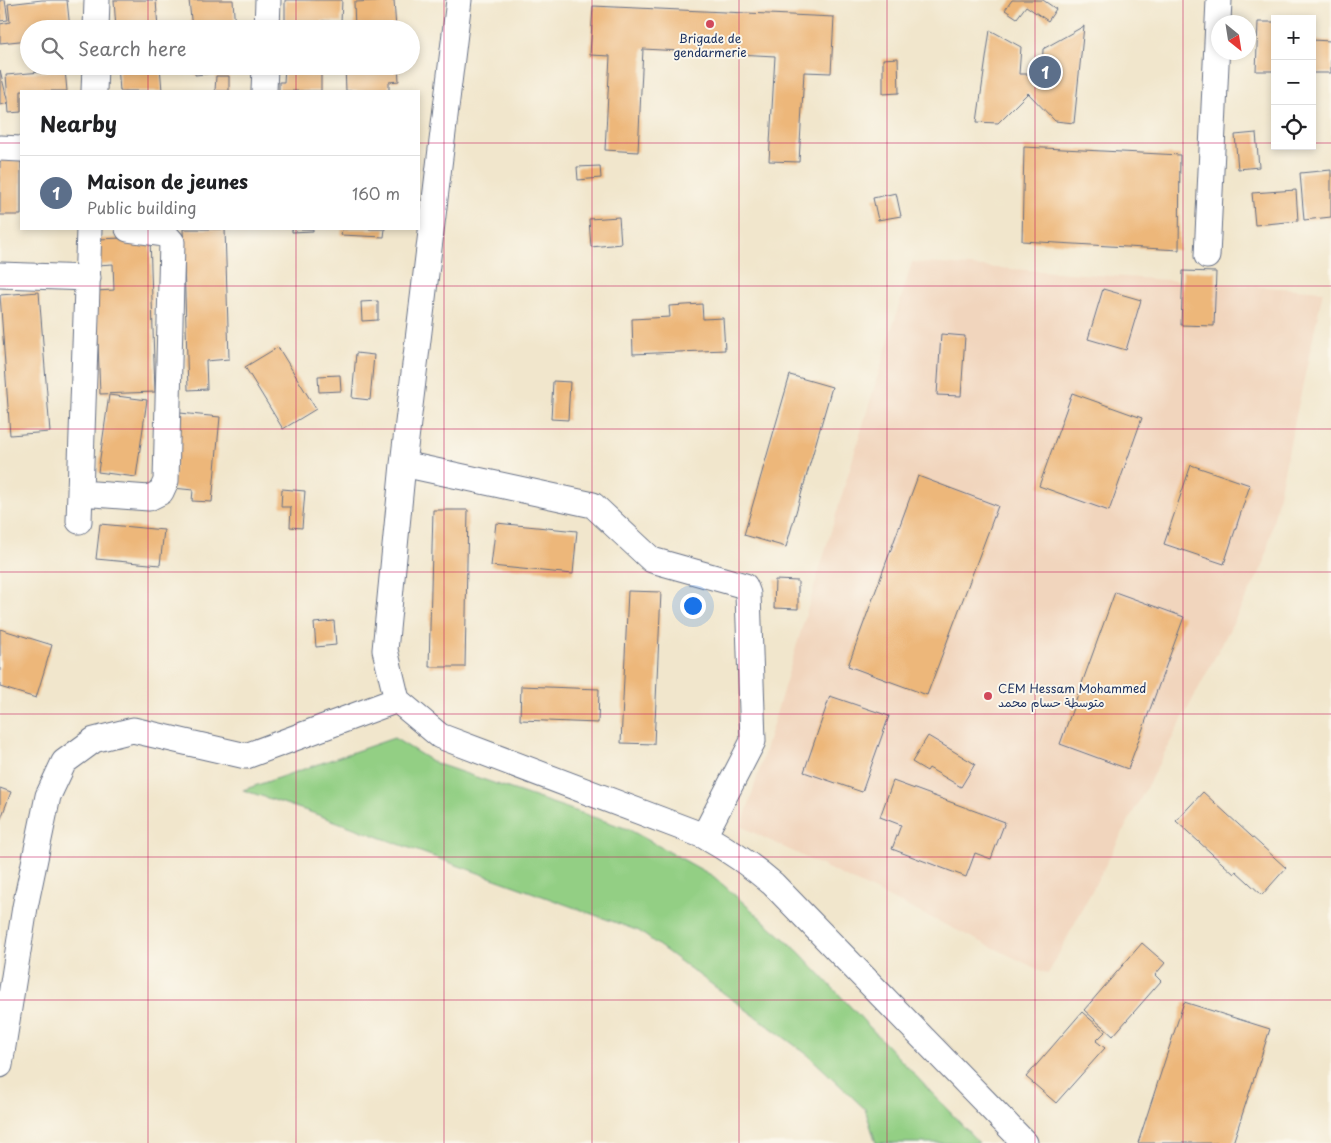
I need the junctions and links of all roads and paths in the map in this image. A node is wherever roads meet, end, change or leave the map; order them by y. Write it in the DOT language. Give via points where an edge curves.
graph roads {
  1 [pos="97,0"];
  2 [pos="268,0"];
  3 [pos="459,0"];
  4 [pos="1219,0"];
  5 [pos="96,20"];
  6 [pos="267,20"];
  7 [pos="95,75"];
  8 [pos="265,75"];
  9 [pos="94,90"];
  10 [pos="264,90"];
  11 [pos="0,148"];
  12 [pos="20,149"];
  13 [pos="89,230"];
  14 [pos="136,230"];
  15 [pos="170,232"];
  16 [pos="1207,256"];
  17 [pos="0,275"];
  18 [pos="88,278"];
  19 [pos="403,464"];
  20 [pos="80,493"];
  21 [pos="79,521"];
  22 [pos="397,700"];
  23 [pos="704,836"];
  24 [pos="0,1064"];
  25 [pos="1025,1143"];
  1 -- 5 [label="street"];
  2 -- 6 [label="street"];
  3 -- 19 [label="street"];
  4 -- 16 [label="street"];
  7 -- 9 [label="street"];
  8 -- 10 [label="street"];
  11 -- 12 [label="street"];
  13 -- 18 [label="street"];
  14 -- 15 [label="street"];
  15 -- 20 [label="street" via="164,487 155,496 143,498"];
  17 -- 18 [label="street"];
  18 -- 20 [label="street"];
  19 -- 22 [label="street" via="385,650"];
  19 -- 23 [label="street" via="593,505 652,560 745,586 748,594 753,741"];
  20 -- 21 [label="street"];
  22 -- 23 [label="street" via="440,736"];
  22 -- 24 [label="street" via="246,756 133,730 94,740 64,762 48,796 25,907"];
  23 -- 25 [label="street" via="730,850 772,884"];
}
